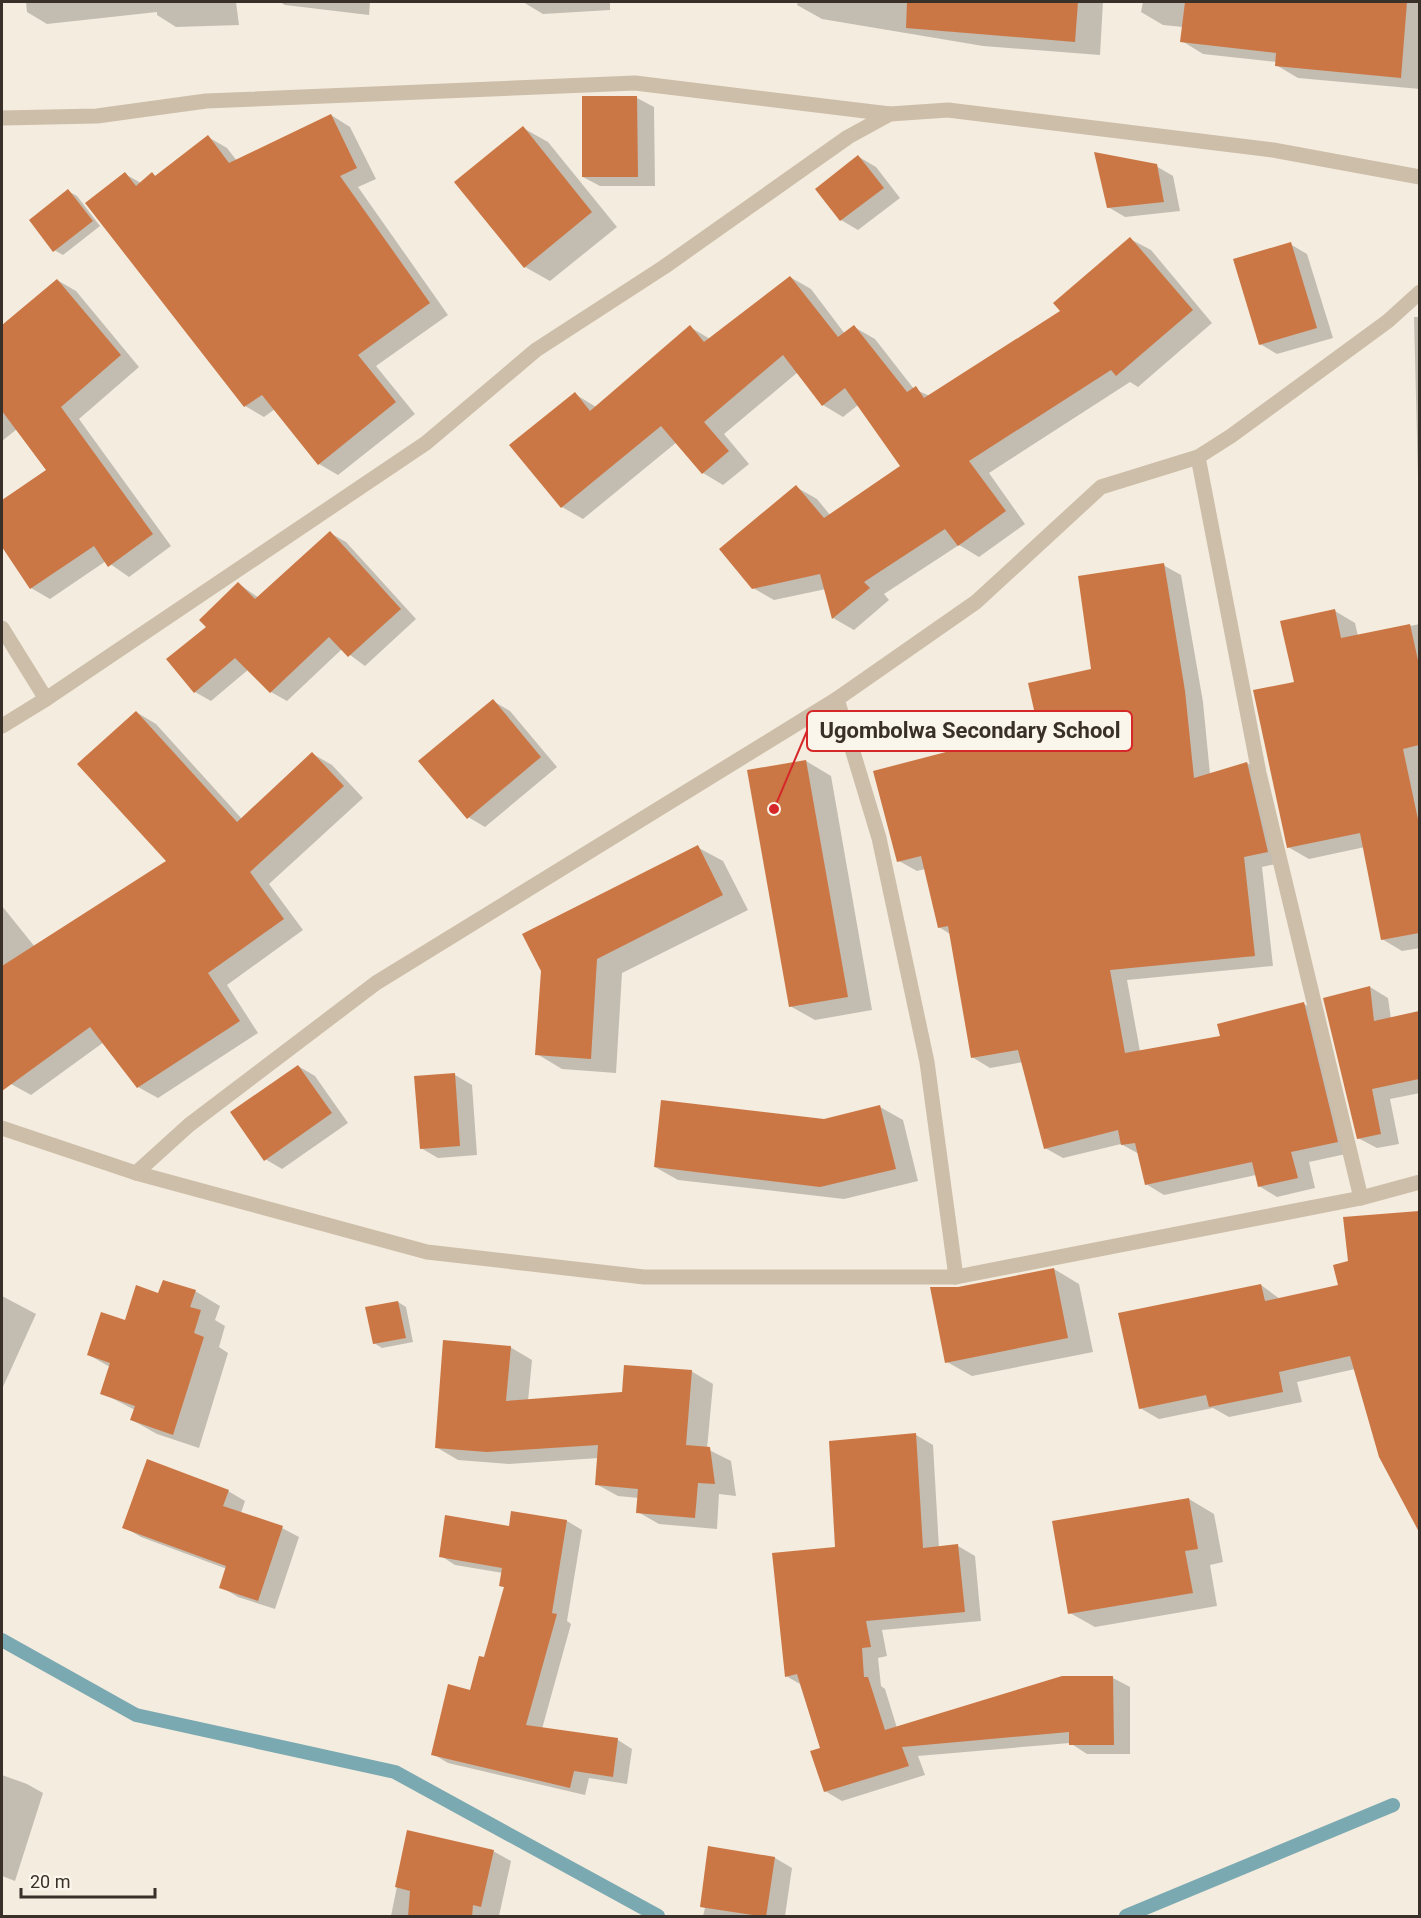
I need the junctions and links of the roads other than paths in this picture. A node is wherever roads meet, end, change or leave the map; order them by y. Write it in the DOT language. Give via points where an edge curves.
graph roads {
  1 [pos="890,114"];
  2 [pos="2,118"];
  3 [pos="1419,177"];
  4 [pos="1419,292"];
  5 [pos="1197,457"];
  6 [pos="2,628"];
  7 [pos="46,699"];
  8 [pos="837,699"];
  9 [pos="2,726"];
  10 [pos="2,1128"];
  11 [pos="136,1173"];
  12 [pos="1419,1182"];
  13 [pos="1361,1198"];
  14 [pos="956,1277"];
  1 -- 2 [label="street" via="635,83 206,101 97,116"];
  1 -- 3 [label="street" via="959,111 1273,150"];
  1 -- 7 [label="street" via="849,137 536,350 426,443"];
  4 -- 5 [label="street" via="1388,321 1303,386"];
  5 -- 8 [label="street" via="1101,487 976,602"];
  5 -- 13 [label="street" via="1259,772"];
  6 -- 7 [label="street"];
  7 -- 9 [label="street"];
  8 -- 11 [label="street" via="376,983 189,1125"];
  8 -- 14 [label="street" via="879,838 927,1062"];
  10 -- 11 [label="street"];
  11 -- 14 [label="street" via="438,1253 644,1277"];
  12 -- 13 [label="street"];
  13 -- 14 [label="street"];
}
